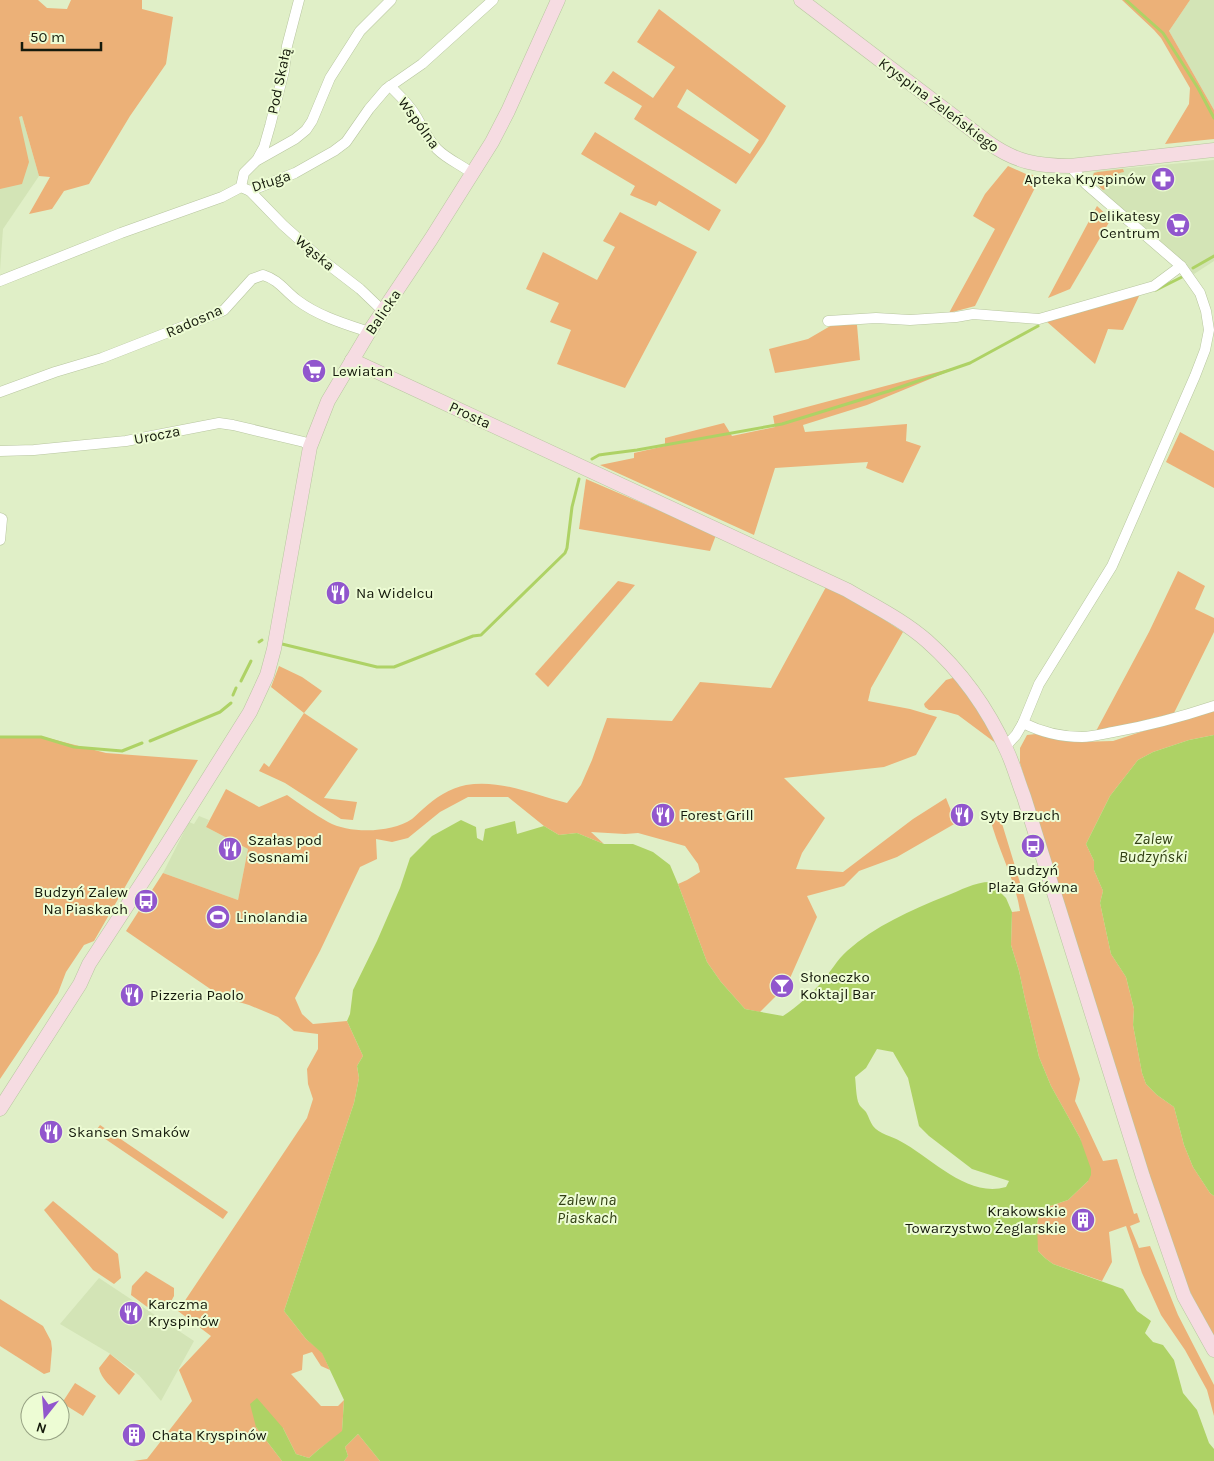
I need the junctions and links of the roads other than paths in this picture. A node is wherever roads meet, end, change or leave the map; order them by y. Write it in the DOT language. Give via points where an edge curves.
graph roads {
  1 [pos="299,0"];
  2 [pos="391,0"];
  3 [pos="493,0"];
  4 [pos="558,0"];
  5 [pos="801,0"];
  6 [pos="390,86"];
  7 [pos="1212,150"];
  8 [pos="256,161"];
  9 [pos="1070,166"];
  10 [pos="473,174"];
  11 [pos="245,189"];
  12 [pos="1182,268"];
  13 [pos="0,281"];
  14 [pos="383,312"];
  15 [pos="828,320"];
  16 [pos="369,332"];
  17 [pos="352,360"];
  18 [pos="0,392"];
  19 [pos="310,447"];
  20 [pos="0,451"];
  21 [pos="0,518"];
  22 [pos="0,540"];
  23 [pos="1214,706"];
  24 [pos="1023,723"];
  25 [pos="1005,747"];
  26 [pos="0,1109"];
  27 [pos="1214,1350"];
  1 -- 8 [label="street, Pod Skałą" via="270,126"];
  2 -- 8 [label="street" via="360,31 330,78 306,130"];
  3 -- 6 [label="street, Długa" via="422,64"];
  4 -- 10 [label="main road, Balicka" via="508,110"];
  5 -- 9 [label="main road, Kryspina Żeleńskiego" via="1008,156 1047,166"];
  6 -- 10 [label="street, Wspólna" via="411,109 436,148"];
  6 -- 11 [label="street, Długa" via="346,142 295,174"];
  7 -- 9 [label="main road, Kryspina Żeleńskiego"];
  8 -- 11 [label="street, Pod Skałą" via="244,173"];
  9 -- 12 [label="street" via="1086,184"];
  10 -- 14 [label="main road, Balicka"];
  11 -- 13 [label="street, Długa"];
  11 -- 14 [label="street, Wąska"];
  12 -- 15 [label="street" via="1154,286 1039,319 973,314 910,320"];
  12 -- 24 [label="street" via="1200,293 1206,311 1209,330 1205,350 1112,566 1039,684"];
  14 -- 16 [label="main road, Balicka"];
  16 -- 17 [label="main road, Balicka"];
  16 -- 18 [label="street, Radosna" via="330,319 298,300 273,278 263,275 252,279 224,310 213,315 102,358"];
  17 -- 19 [label="main road, Balicka" via="328,401"];
  17 -- 25 [label="main road, Prosta" via="839,587 890,614 926,641 954,668 979,699"];
  19 -- 20 [label="street, Urocza" via="304,442 219,423 126,441"];
  19 -- 26 [label="main road, Balicka" via="267,676 245,720"];
  21 -- 22 [label="street"];
  23 -- 24 [label="street" via="1169,720 1085,737 1051,734"];
  24 -- 25 [label="street"];
  25 -- 27 [label="main road, Prosta" via="1024,797 1125,1124 1184,1296"];
}
